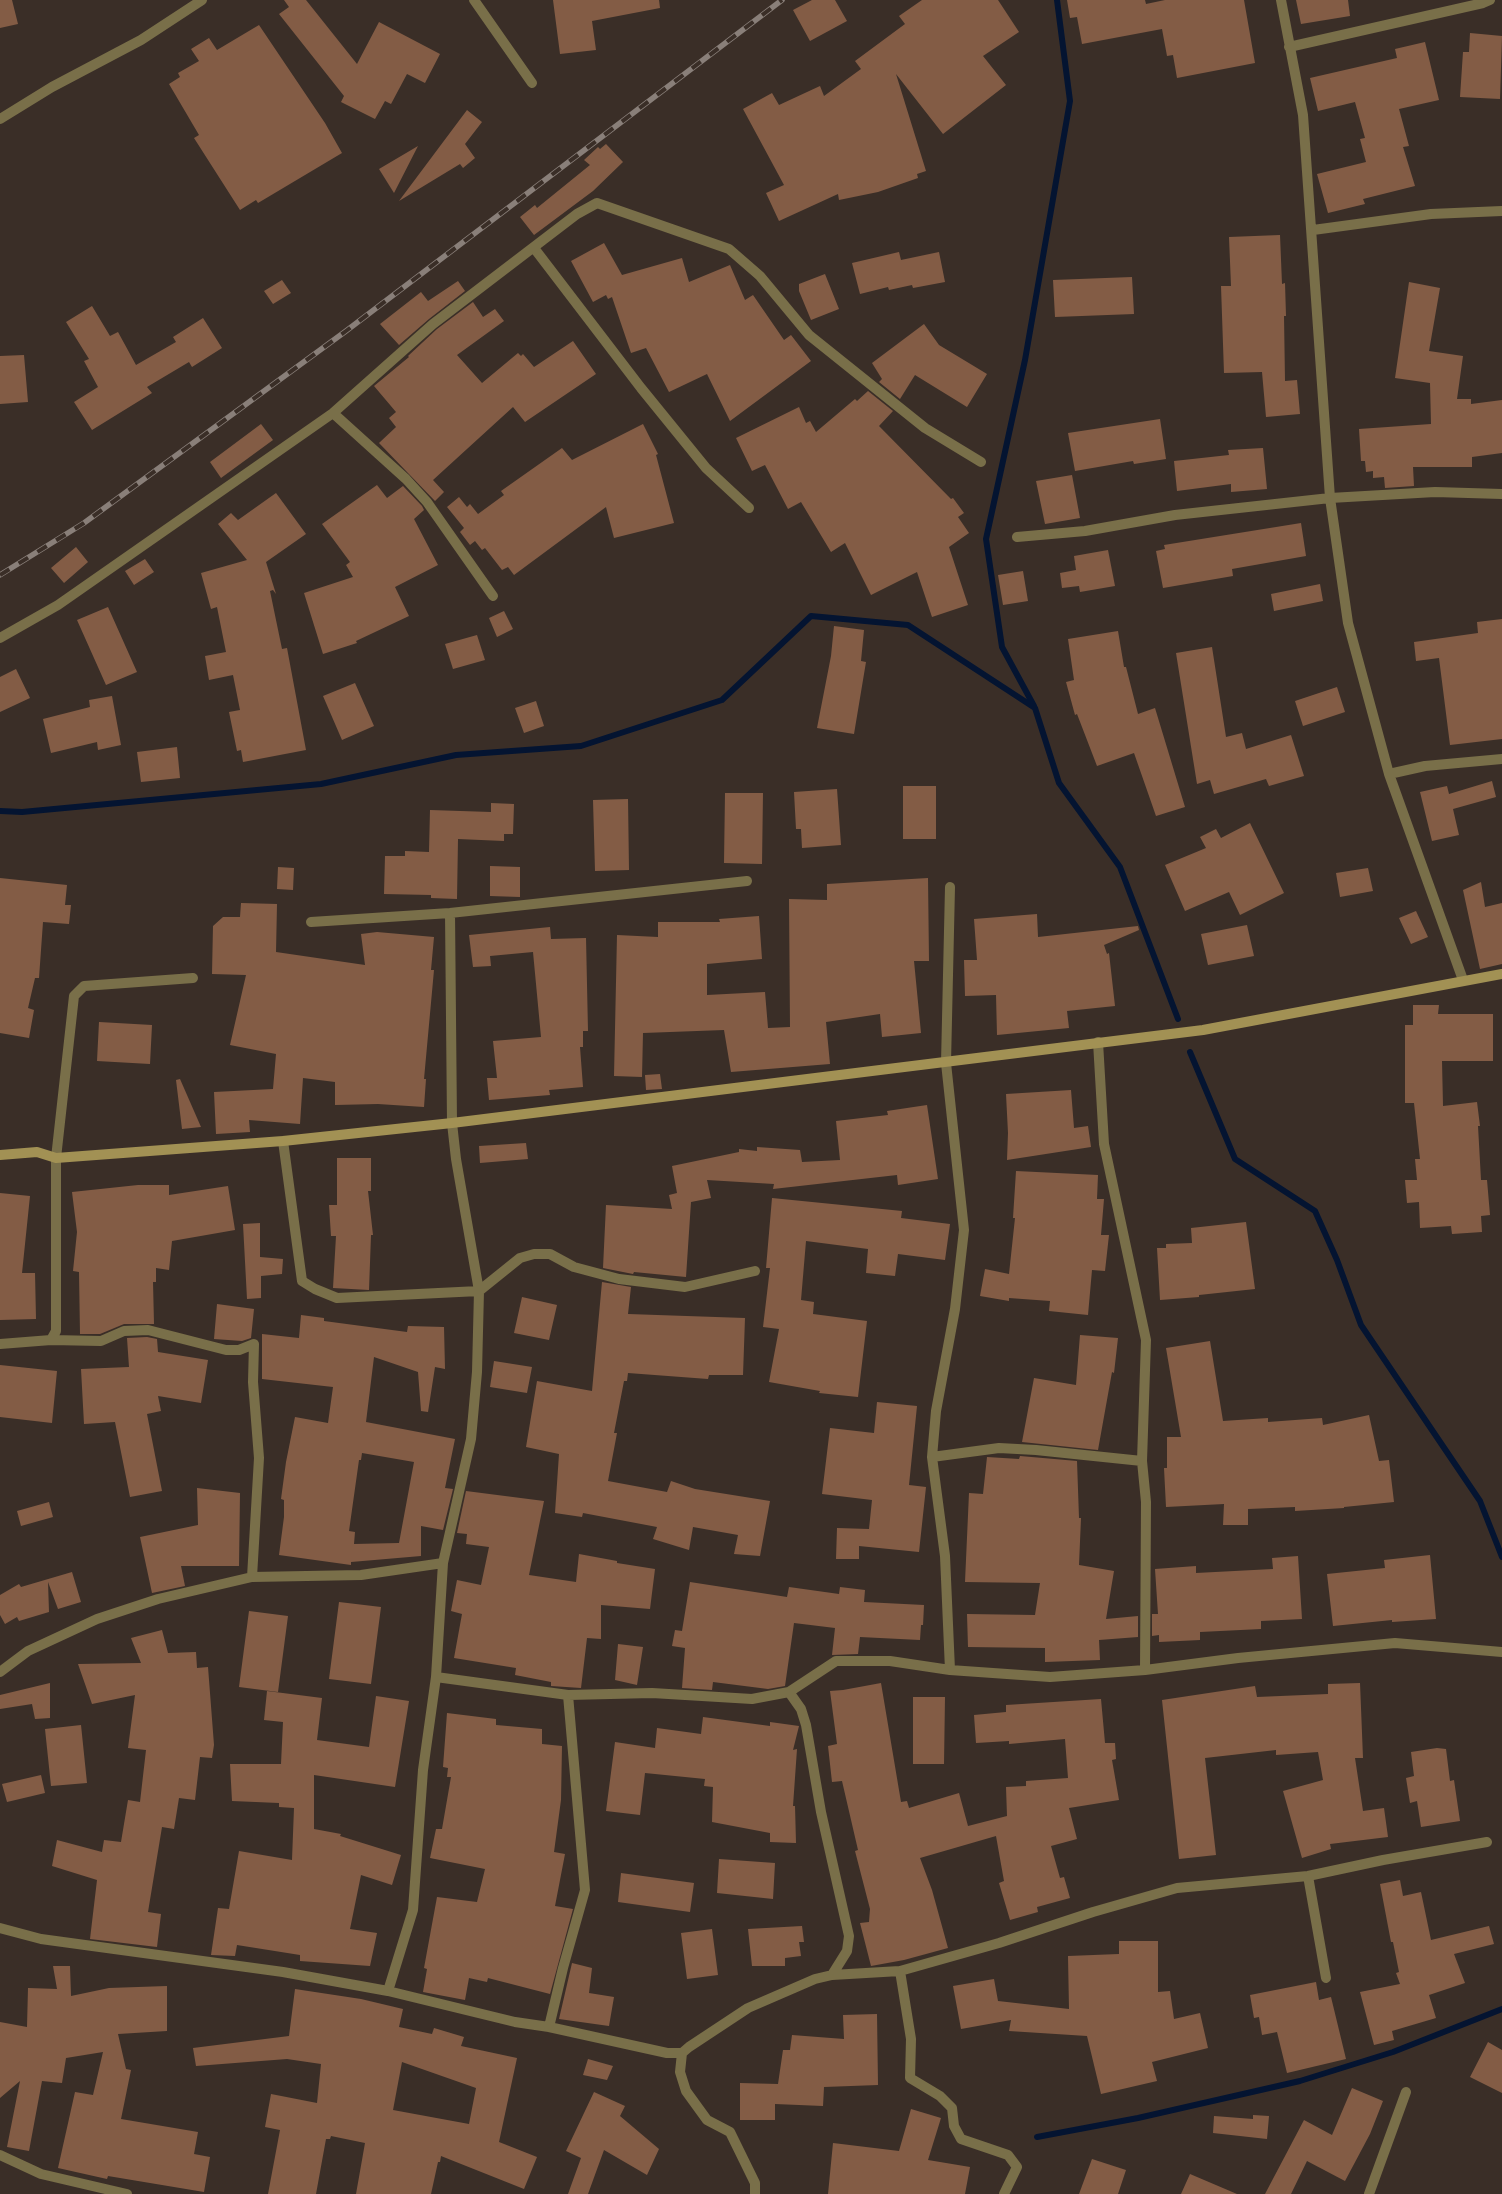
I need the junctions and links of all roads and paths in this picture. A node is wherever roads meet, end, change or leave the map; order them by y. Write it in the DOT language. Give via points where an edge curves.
graph roads {
  1 [pos="202,0"];
  2 [pos="474,0"];
  3 [pos="1281,0"];
  4 [pos="1490,0"];
  5 [pos="1289,47"];
  6 [pos="532,83"];
  7 [pos="0,119"];
  8 [pos="1502,211"];
  9 [pos="1313,230"];
  10 [pos="534,248"];
  11 [pos="333,413"];
  12 [pos="981,462"];
  13 [pos="1502,494"];
  14 [pos="1330,498"];
  15 [pos="749,508"];
  16 [pos="1017,537"];
  17 [pos="493,596"];
  18 [pos="0,638"];
  19 [pos="1502,759"];
  20 [pos="1389,774"];
  21 [pos="747,881"];
  22 [pos="950,887"];
  23 [pos="450,913"];
  24 [pos="311,922"];
  25 [pos="1502,974"];
  26 [pos="193,978"];
  27 [pos="1464,980"];
  28 [pos="1098,1042"];
  29 [pos="946,1063"];
  30 [pos="452,1123"];
  31 [pos="283,1140"];
  32 [pos="0,1155"];
  33 [pos="56,1158"];
  34 [pos="755,1271"];
  35 [pos="479,1291"];
  36 [pos="52,1340"];
  37 [pos="0,1344"];
  38 [pos="932,1457"];
  39 [pos="1142,1462"];
  40 [pos="443,1563"];
  41 [pos="252,1577"];
  42 [pos="1502,1652"];
  43 [pos="950,1670"];
  44 [pos="1145,1670"];
  45 [pos="0,1672"];
  46 [pos="436,1677"];
  47 [pos="789,1692"];
  48 [pos="568,1695"];
  49 [pos="1488,1842"];
  50 [pos="1308,1876"];
  51 [pos="0,1928"];
  52 [pos="900,1971"];
  53 [pos="832,1975"];
  54 [pos="1326,1978"];
  55 [pos="388,1992"];
  56 [pos="549,2028"];
  57 [pos="682,2053"];
  58 [pos="1406,2092"];
  59 [pos="0,2154"];
  60 [pos="127,2194"];
  61 [pos="755,2194"];
  62 [pos="1004,2194"];
  63 [pos="1369,2194"];
  1 -- 7 [label="street" via="141,40"];
  2 -- 6 [label="street"];
  3 -- 5 [label="street"];
  4 -- 5 [label="street"];
  5 -- 9 [label="street" via="1303,115"];
  8 -- 9 [label="street" via="1431,214"];
  9 -- 14 [label="street"];
  10 -- 11 [label="street" via="433,324"];
  10 -- 12 [label="street" via="596,203 729,249 760,276 817,342 924,428"];
  10 -- 15 [label="street" via="706,468"];
  11 -- 17 [label="street" via="400,473 426,502"];
  11 -- 18 [label="street" via="58,605"];
  13 -- 14 [label="street" via="1435,492"];
  14 -- 16 [label="street"];
  14 -- 20 [label="street" via="1348,623"];
  19 -- 20 [label="street" via="1425,766"];
  20 -- 27 [label="street"];
  21 -- 23 [label="street"];
  22 -- 29 [label="street"];
  23 -- 24 [label="street"];
  23 -- 30 [label="street"];
  25 -- 27 [label="street"];
  26 -- 33 [label="street" via="84,986 74,996"];
  27 -- 28 [label="street" via="1203,1030"];
  28 -- 29 [label="street"];
  28 -- 39 [label="street" via="1104,1144 1146,1340"];
  29 -- 30 [label="street"];
  29 -- 38 [label="street" via="964,1230"];
  30 -- 31 [label="street"];
  30 -- 35 [label="street"];
  31 -- 33 [label="street"];
  31 -- 35 [label="street" via="302,1281 337,1298"];
  32 -- 33 [label="street" via="37,1152"];
  33 -- 36 [label="street" via="56,1331"];
  34 -- 35 [label="street" via="686,1287 619,1279 574,1268 550,1254 534,1254 520,1258"];
  35 -- 40 [label="street" via="471,1439"];
  36 -- 37 [label="street"];
  36 -- 41 [label="street" via="101,1340 124,1331 148,1330 226,1350 240,1350 254,1344 253,1382 259,1458"];
  38 -- 39 [label="street" via="999,1448"];
  38 -- 43 [label="street" via="945,1556"];
  39 -- 44 [label="street" via="1146,1502"];
  40 -- 41 [label="street" via="361,1575"];
  40 -- 46 [label="street"];
  41 -- 45 [label="street" via="96,1618 28,1651"];
  42 -- 44 [label="street" via="1395,1643"];
  43 -- 44 [label="street" via="1050,1677"];
  43 -- 47 [label="street" via="890,1661 836,1661"];
  46 -- 48 [label="street"];
  46 -- 55 [label="street" via="423,1770 413,1910"];
  47 -- 48 [label="street" via="752,1699 652,1693"];
  47 -- 53 [label="street" via="801,1709 806,1724 821,1812 849,1936 847,1951"];
  48 -- 56 [label="street" via="585,1890"];
  49 -- 50 [label="street"];
  50 -- 52 [label="street" via="1177,1888"];
  50 -- 54 [label="street"];
  51 -- 55 [label="street" via="42,1939 283,1972"];
  52 -- 53 [label="street"];
  52 -- 62 [label="street" via="911,2040 910,2078 940,2096 952,2108 954,2126 961,2140 1008,2155 1017,2166"];
  53 -- 57 [label="street" via="748,2008"];
  55 -- 56 [label="street"];
  56 -- 57 [label="street" via="667,2053"];
  57 -- 61 [label="street" via="680,2072 686,2091 707,2120 730,2132 755,2183"];
  58 -- 63 [label="street"];
  59 -- 60 [label="street" via="41,2174"];
}
